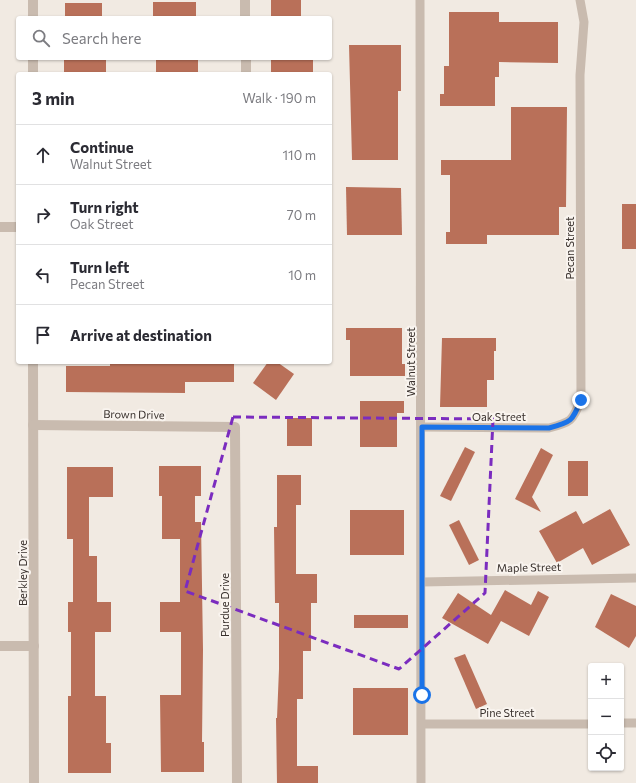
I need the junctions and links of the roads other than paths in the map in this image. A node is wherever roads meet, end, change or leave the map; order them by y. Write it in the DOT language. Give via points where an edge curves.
graph roads {
  1 [pos="33,0"];
  2 [pos="245,0"];
  3 [pos="420,0"];
  4 [pos="580,0"];
  5 [pos="33,16"];
  6 [pos="246,16"];
  7 [pos="33,60"];
  8 [pos="246,60"];
  9 [pos="33,72"];
  10 [pos="246,72"];
  11 [pos="0,227"];
  12 [pos="16,228"];
  13 [pos="33,364"];
  14 [pos="573,419"];
  15 [pos="33,425"];
  16 [pos="235,427"];
  17 [pos="422,427"];
  18 [pos="636,578"];
  19 [pos="422,582"];
  20 [pos="0,646"];
  21 [pos="34,646"];
  22 [pos="624,723"];
  23 [pos="636,723"];
  24 [pos="422,724"];
  25 [pos="588,724"];
  26 [pos="34,783"];
  27 [pos="237,783"];
  28 [pos="421,783"];
  1 -- 5 [label="street"];
  2 -- 6 [label="street"];
  3 -- 17 [label="lane, Walnut Street"];
  4 -- 14 [label="lane, Pecan Street" via="584,22 580,76 581,400"];
  7 -- 9 [label="street"];
  8 -- 10 [label="street"];
  11 -- 12 [label="street"];
  13 -- 15 [label="street, Berkley Drive"];
  14 -- 17 [label="lane, Oak Street" via="549,428"];
  15 -- 16 [label="street, Brown Drive"];
  15 -- 21 [label="street, Berkley Drive"];
  16 -- 27 [label="street, Purdue Drive"];
  17 -- 19 [label="lane, Walnut Street"];
  18 -- 19 [label="lane, Maple Street"];
  19 -- 24 [label="lane, Walnut Street"];
  20 -- 21 [label="street"];
  21 -- 26 [label="street, Berkley Drive"];
  22 -- 23 [label="lane"];
  24 -- 25 [label="lane, Pine Street"];
  24 -- 28 [label="lane, Walnut Street"];
}
